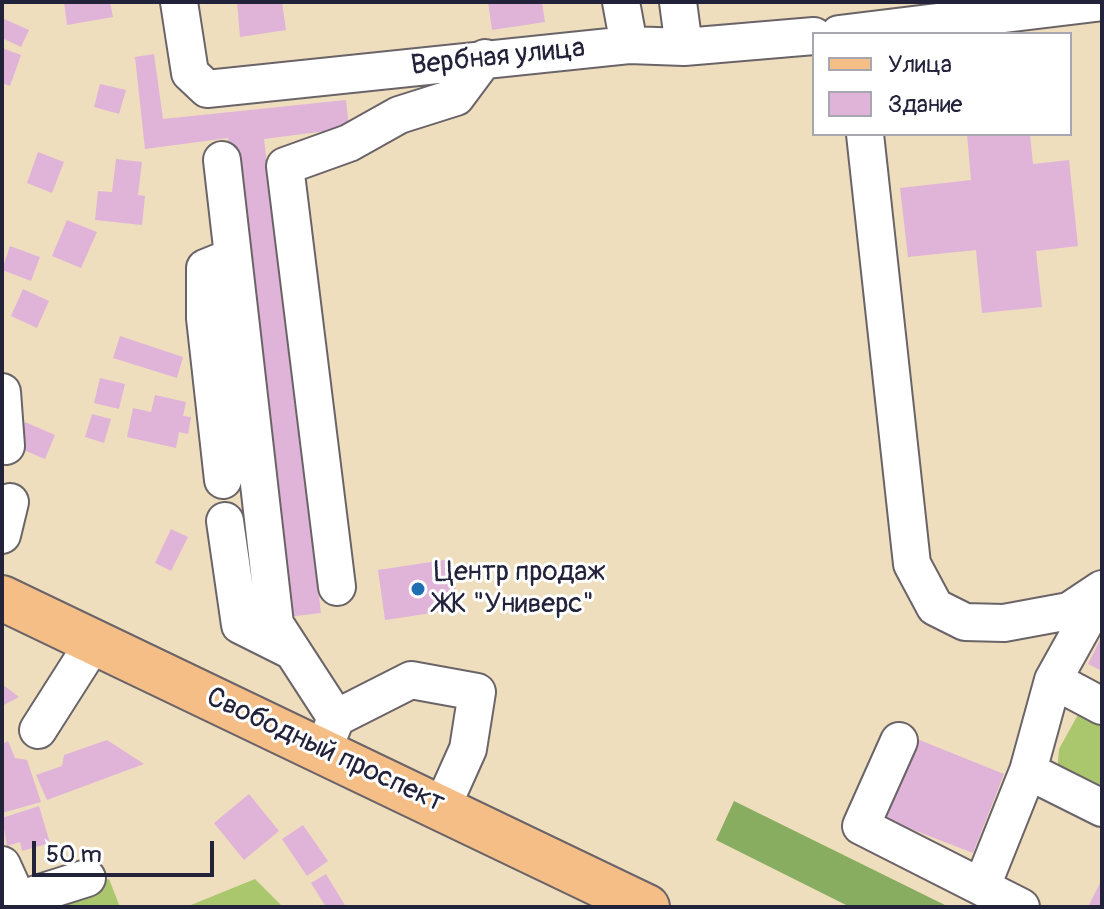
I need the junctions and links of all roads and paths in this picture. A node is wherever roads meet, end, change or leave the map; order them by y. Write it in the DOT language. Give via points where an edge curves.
graph roads {
  1 [pos="179,2"];
  2 [pos="621,2"];
  3 [pos="678,2"];
  4 [pos="1102,2"];
  5 [pos="928,13"];
  6 [pos="857,32"];
  7 [pos="812,36"];
  8 [pos="629,45"];
  9 [pos="684,47"];
  10 [pos="485,58"];
  11 [pos="865,136"];
  12 [pos="222,160"];
  13 [pos="232,257"];
  14 [pos="2,392"];
  15 [pos="6,446"];
  16 [pos="223,480"];
  17 [pos="225,521"];
  18 [pos="337,587"];
  19 [pos="1102,590"];
  20 [pos="2,598"];
  21 [pos="94,642"];
  22 [pos="290,650"];
  23 [pos="1053,680"];
  24 [pos="1102,706"];
  25 [pos="38,730"];
  26 [pos="329,734"];
  27 [pos="899,741"];
  28 [pos="1028,771"];
  29 [pos="442,807"];
  30 [pos="1102,808"];
  31 [pos="2,865"];
  32 [pos="87,878"];
  33 [pos="982,886"];
  34 [pos="14,904"];
  35 [pos="647,907"];
  36 [pos="1021,907"];
  1 -- 10 [label="street, Вербная улица" via="190,73 207,89"];
  2 -- 8 [label="street"];
  3 -- 9 [label="street"];
  4 -- 5 [label="street"];
  5 -- 6 [label="street"];
  7 -- 9 [label="street, Вербная улица"];
  8 -- 9 [label="street, Вербная улица"];
  8 -- 10 [label="street, Вербная улица"];
  10 -- 18 [label="street" via="456,97 399,115 349,143 285,166"];
  11 -- 19 [label="street" via="912,564 935,607 965,622 1004,623 1069,611"];
  12 -- 13 [label="street"];
  13 -- 16 [label="street" via="205,268 205,318"];
  13 -- 22 [label="street" via="275,624"];
  14 -- 15 [label="street"];
  17 -- 22 [label="street" via="240,625"];
  19 -- 23 [label="street"];
  20 -- 21 [label="main road, Свободный проспект"];
  21 -- 25 [label="street"];
  21 -- 26 [label="main road, Свободный проспект"];
  22 -- 26 [label="street"];
  23 -- 24 [label="street"];
  23 -- 28 [label="street"];
  26 -- 29 [label="main road, Свободный проспект"];
  26 -- 29 [label="street" via="411,680 477,692 468,749"];
  27 -- 33 [label="street" via="861,826"];
  28 -- 30 [label="street"];
  28 -- 33 [label="street"];
  29 -- 35 [label="main road, Свободный проспект"];
  31 -- 34 [label="street"];
  32 -- 34 [label="street"];
  33 -- 36 [label="street"];
}
